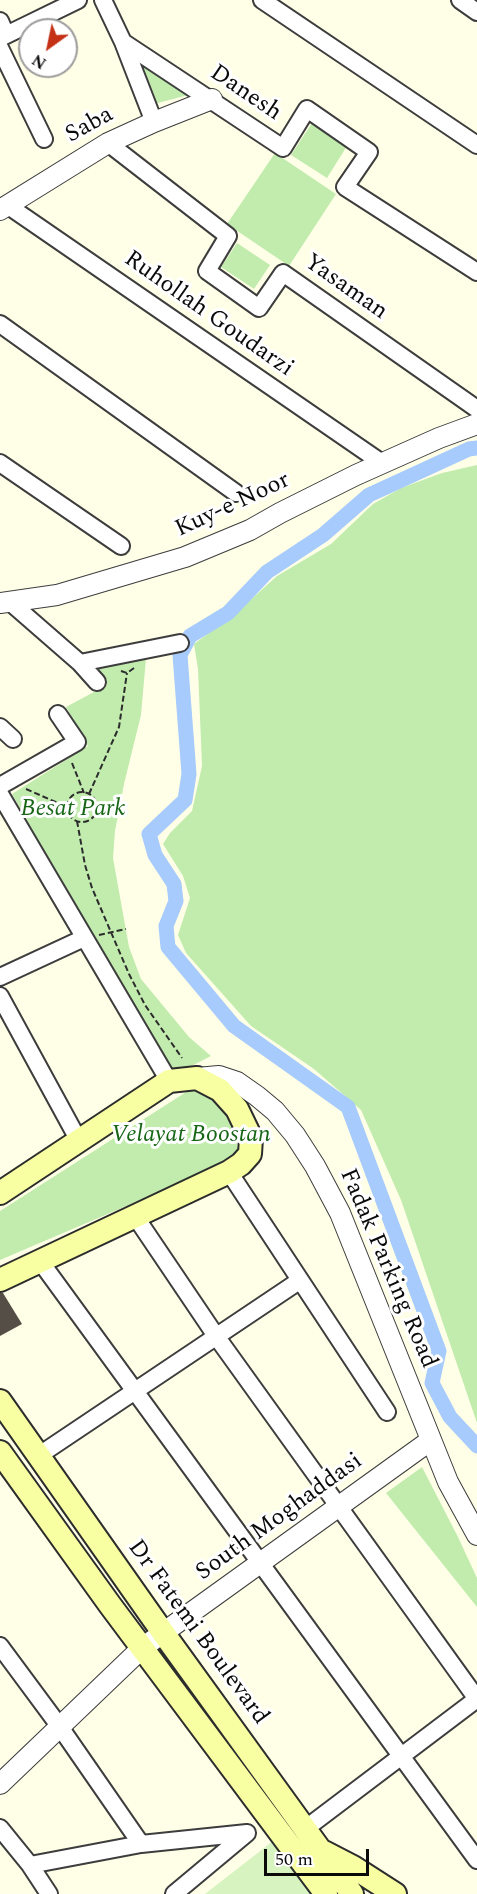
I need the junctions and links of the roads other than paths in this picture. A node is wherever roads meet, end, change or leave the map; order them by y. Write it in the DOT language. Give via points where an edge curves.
graph roads {
  1 [pos="78,0"];
  2 [pos="103,0"];
  3 [pos="262,0"];
  4 [pos="460,0"];
  5 [pos="477,12"];
  6 [pos="2,35"];
  7 [pos="123,42"];
  8 [pos="212,99"];
  9 [pos="154,122"];
  10 [pos="44,139"];
  11 [pos="108,143"];
  12 [pos="477,145"];
  13 [pos="4,208"];
  14 [pos="477,272"];
  15 [pos="0,324"];
  16 [pos="477,409"];
  17 [pos="477,424"];
  18 [pos="0,463"];
  19 [pos="382,464"];
  20 [pos="236,493"];
  21 [pos="121,546"];
  22 [pos="5,603"];
  23 [pos="180,643"];
  24 [pos="80,663"];
  25 [pos="97,682"];
  26 [pos="58,714"];
  27 [pos="0,727"];
  28 [pos="13,740"];
  29 [pos="3,787"];
  30 [pos="84,938"];
  31 [pos="0,977"];
  32 [pos="0,996"];
  33 [pos="197,1078"];
  34 [pos="169,1081"];
  35 [pos="79,1141"];
  36 [pos="229,1172"];
  37 [pos="0,1193"];
  38 [pos="135,1216"];
  39 [pos="40,1261"];
  40 [pos="0,1280"];
  41 [pos="298,1281"];
  42 [pos="216,1336"];
  43 [pos="134,1391"];
  44 [pos="0,1401"];
  45 [pos="387,1412"];
  46 [pos="431,1440"];
  47 [pos="38,1456"];
  48 [pos="4,1466"];
  49 [pos="339,1507"];
  50 [pos="477,1535"];
  51 [pos="260,1564"];
  52 [pos="164,1634"];
  53 [pos="0,1646"];
  54 [pos="142,1648"];
  55 [pos="477,1699"];
  56 [pos="60,1727"];
  57 [pos="401,1757"];
  58 [pos="0,1784"];
  59 [pos="0,1828"];
  60 [pos="305,1829"];
  61 [pos="141,1844"];
  62 [pos="319,1849"];
  63 [pos="477,1860"];
  64 [pos="30,1865"];
  65 [pos="49,1894"];
  66 [pos="174,1894"];
  67 [pos="326,1894"];
  68 [pos="352,1894"];
  69 [pos="395,1894"];
  1 -- 6 [label="street"];
  2 -- 7 [label="street"];
  3 -- 12 [label="street"];
  4 -- 5 [label="street"];
  6 -- 10 [label="street"];
  7 -- 8 [label="street, Danesh"];
  7 -- 9 [label="street"];
  8 -- 9 [label="street, Saba"];
  8 -- 14 [label="street, Danesh" via="283,148 307,109 369,152 345,187"];
  9 -- 11 [label="street, Saba"];
  11 -- 13 [label="street, Saba"];
  11 -- 16 [label="street, Yasaman" via="228,236 207,271 259,308 283,273"];
  13 -- 19 [label="street, Ruhollah Goudarzi"];
  15 -- 20 [label="street"];
  17 -- 19 [label="street, Kuy-e Noor"];
  18 -- 21 [label="street"];
  19 -- 22 [label="street, Kuy-e Noor" via="250,530 185,557 57,595"];
  22 -- 24 [label="street"];
  23 -- 24 [label="street"];
  24 -- 25 [label="street"];
  26 -- 29 [label="street" via="72,746"];
  27 -- 28 [label="street"];
  29 -- 30 [label="street"];
  30 -- 31 [label="street"];
  30 -- 34 [label="street"];
  32 -- 35 [label="street"];
  33 -- 34 [label="main road"];
  33 -- 36 [label="main road" via="225,1095 249,1131 250,1154"];
  33 -- 46 [label="street, Fadak Parking Road" via="219,1076 237,1082 257,1096 275,1111 315,1166 339,1214"];
  34 -- 35 [label="main road"];
  35 -- 37 [label="main road"];
  36 -- 38 [label="main road"];
  36 -- 41 [label="street"];
  38 -- 39 [label="main road"];
  38 -- 42 [label="street"];
  39 -- 40 [label="main road"];
  39 -- 43 [label="street"];
  41 -- 42 [label="street"];
  41 -- 45 [label="street"];
  42 -- 43 [label="street"];
  42 -- 49 [label="street"];
  43 -- 47 [label="street"];
  43 -- 51 [label="street"];
  44 -- 47 [label="main road, Dr Fatemi Boulevard"];
  46 -- 49 [label="street, South Moghaddasi"];
  46 -- 50 [label="street, Fadak Parking Road" via="448,1482"];
  47 -- 52 [label="main road, Dr Fatemi Boulevard"];
  48 -- 54 [label="main road"];
  49 -- 51 [label="street, South Moghaddasi"];
  49 -- 55 [label="street"];
  51 -- 52 [label="street, South Moghaddasi"];
  51 -- 57 [label="street"];
  52 -- 54 [label="street, South Moghaddasi"];
  52 -- 60 [label="main road, Dr Fatemi Boulevard"];
  53 -- 56 [label="street"];
  54 -- 56 [label="street, South Moghaddasi"];
  54 -- 67 [label="main road"];
  55 -- 57 [label="street"];
  56 -- 58 [label="street, South Moghaddasi"];
  56 -- 61 [label="street"];
  57 -- 60 [label="street"];
  57 -- 63 [label="street"];
  59 -- 64 [label="street"];
  60 -- 62 [label="main road, Dr Fatemi Boulevard"];
  61 -- 64 [label="street"];
  61 -- 66 [label="street" via="247,1833"];
  62 -- 68 [label="main road, Dr Fatemi Boulevard"];
  62 -- 69 [label="main road"];
  64 -- 65 [label="street"];
}
